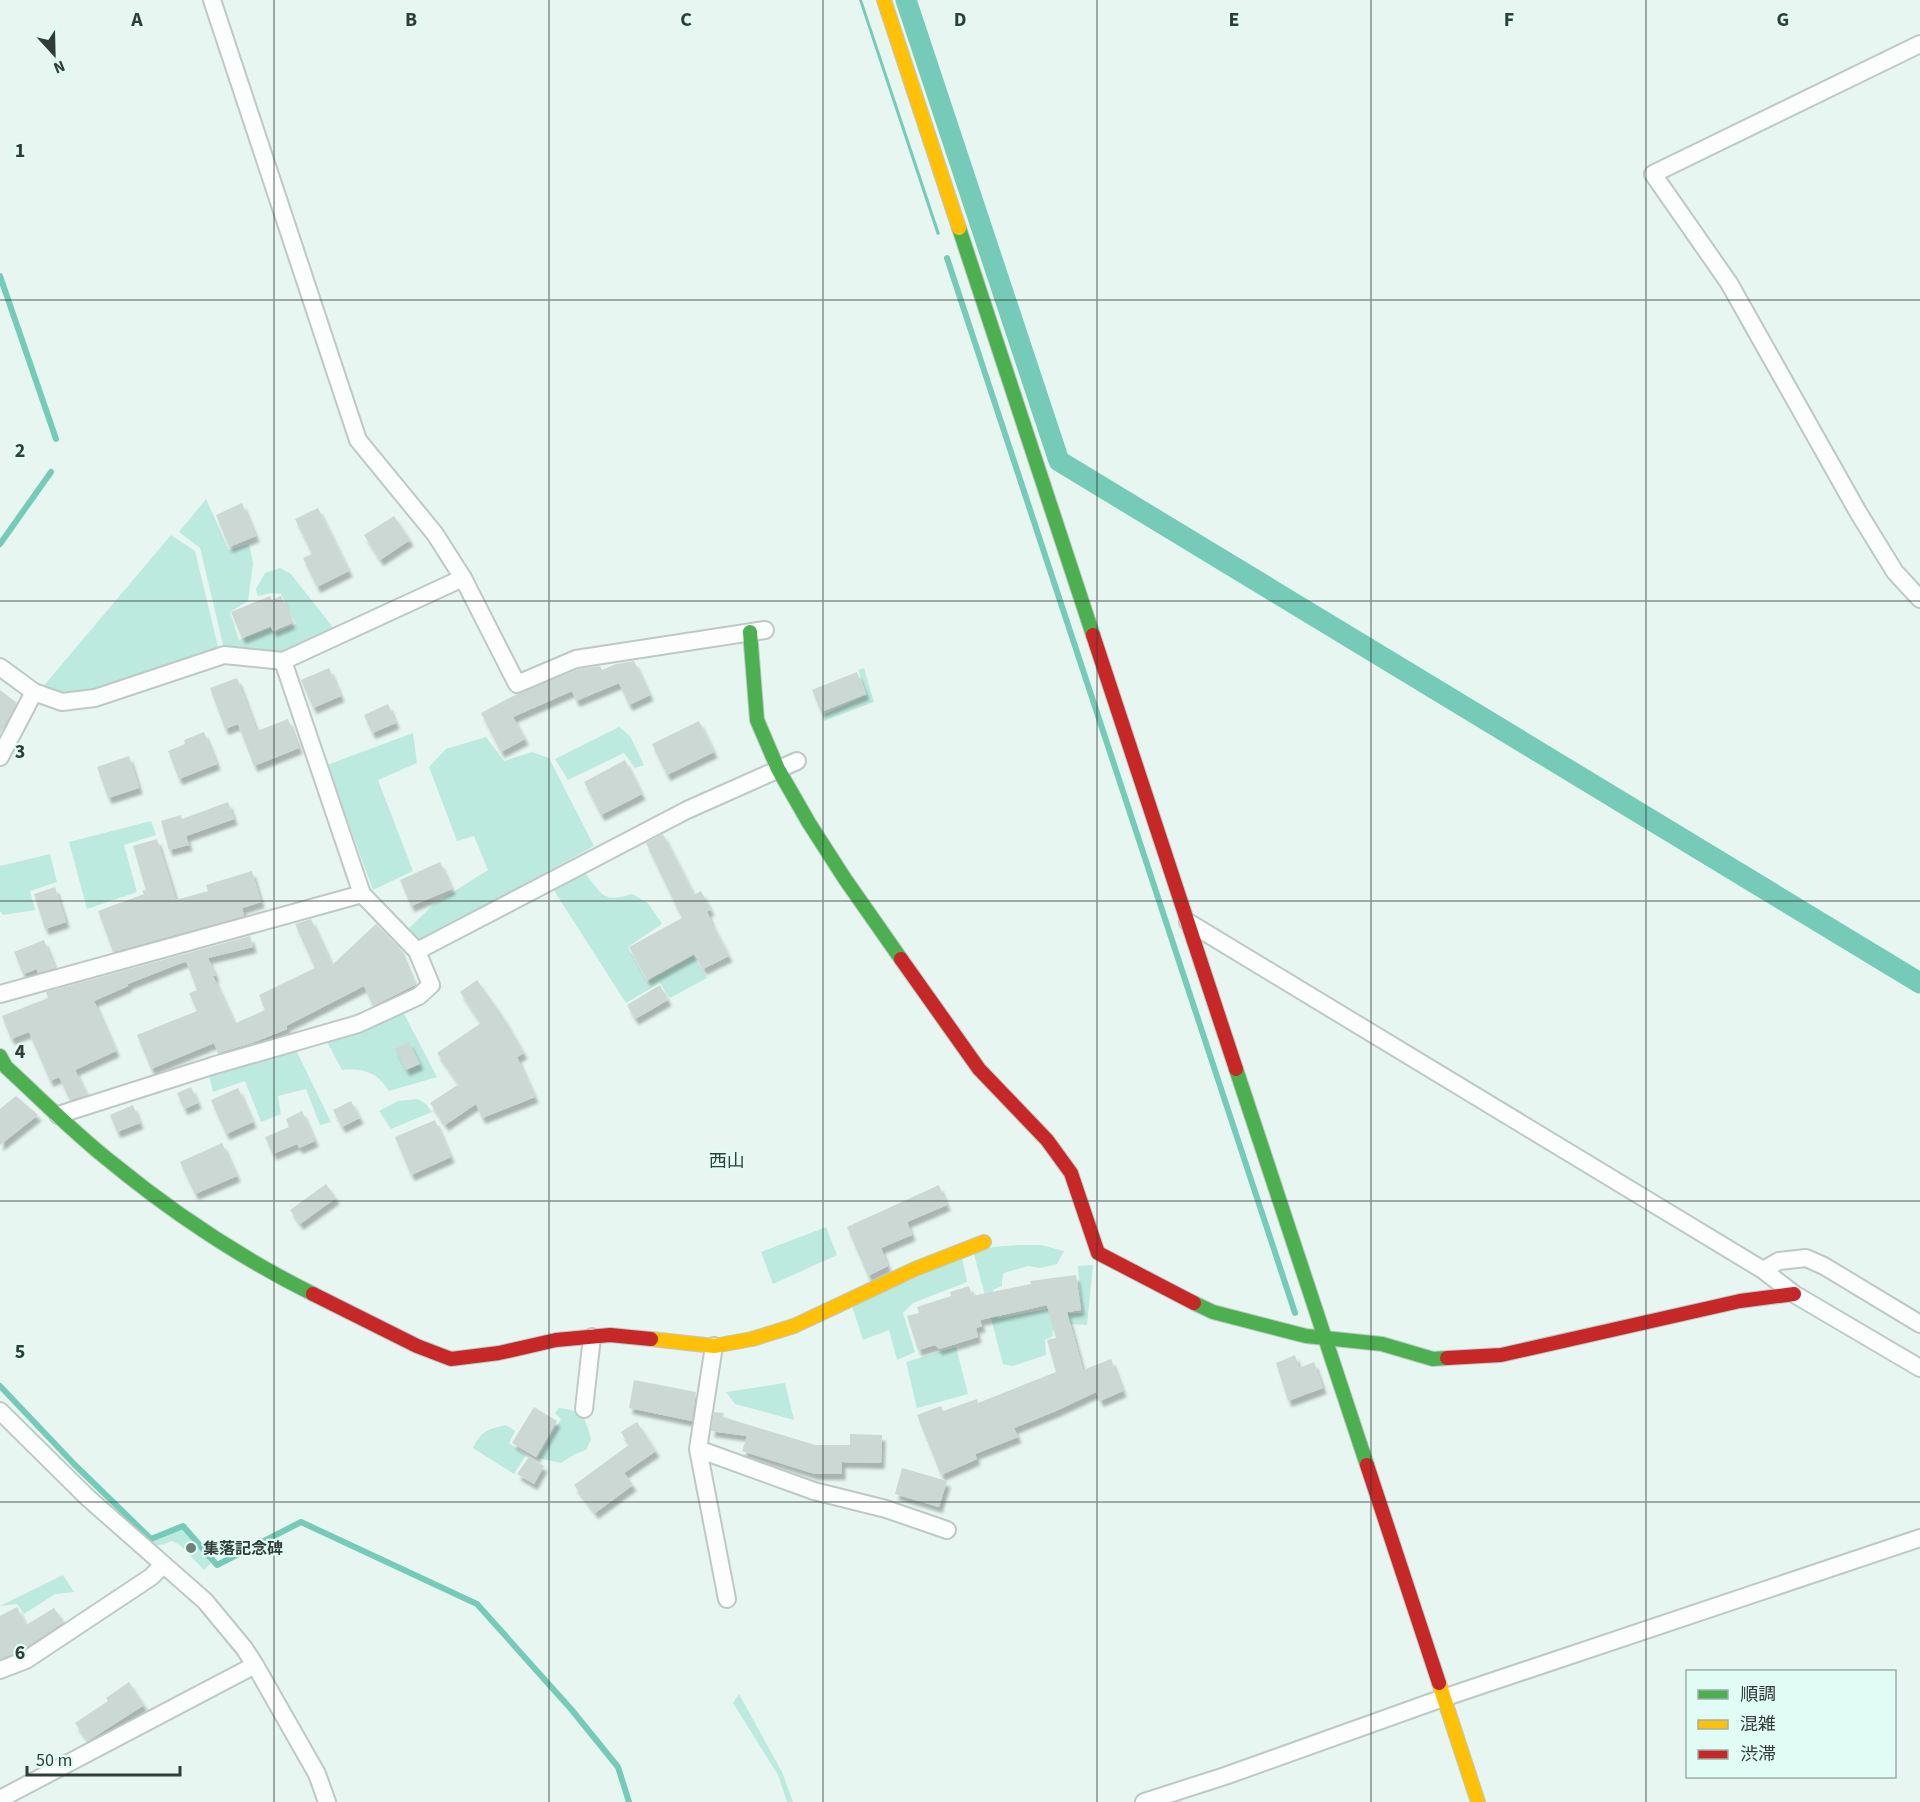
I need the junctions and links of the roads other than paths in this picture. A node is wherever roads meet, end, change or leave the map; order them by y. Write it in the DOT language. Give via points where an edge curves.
graph roads {
  1 [pos="212,0"];
  2 [pos="884,0"];
  3 [pos="1920,44"];
  4 [pos="463,578"];
  5 [pos="1920,599"];
  6 [pos="758,631"];
  7 [pos="283,662"];
  8 [pos="0,667"];
  9 [pos="34,692"];
  10 [pos="0,757"];
  11 [pos="797,761"];
  12 [pos="778,769"];
  13 [pos="362,894"];
  14 [pos="1188,922"];
  15 [pos="417,951"];
  16 [pos="0,994"];
  17 [pos="0,1056"];
  18 [pos="58,1115"];
  19 [pos="984,1242"];
  20 [pos="1763,1270"];
  21 [pos="1794,1294"];
  22 [pos="1920,1324"];
  23 [pos="592,1337"];
  24 [pos="1325,1338"];
  25 [pos="714,1346"];
  26 [pos="1920,1368"];
  27 [pos="584,1409"];
  28 [pos="0,1411"];
  29 [pos="698,1449"];
  30 [pos="947,1530"];
  31 [pos="1920,1538"];
  32 [pos="164,1565"];
  33 [pos="727,1599"];
  34 [pos="255,1665"];
  35 [pos="0,1670"];
  36 [pos="1443,1698"];
  37 [pos="0,1799"];
  38 [pos="327,1802"];
  39 [pos="1144,1802"];
  40 [pos="1478,1802"];
  1 -- 4 [label="street" via="358,441 435,534"];
  2 -- 14 [label="street"];
  3 -- 5 [label="street" via="1653,174 1729,284 1895,572"];
  4 -- 6 [label="street" via="517,684 576,659"];
  4 -- 7 [label="street"];
  6 -- 12 [label="street" via="757,720"];
  7 -- 9 [label="street" via="224,655 95,698 62,702"];
  7 -- 13 [label="street"];
  8 -- 9 [label="street"];
  9 -- 10 [label="street"];
  11 -- 12 [label="street"];
  12 -- 15 [label="street" via="687,810"];
  12 -- 24 [label="street" via="845,879 978,1069 1047,1140 1071,1173 1098,1253 1213,1312"];
  13 -- 15 [label="street"];
  13 -- 16 [label="street"];
  14 -- 20 [label="street"];
  14 -- 24 [label="street"];
  15 -- 18 [label="street" via="431,985 409,1001 358,1024"];
  17 -- 18 [label="street" via="6,1067"];
  18 -- 23 [label="street" via="171,1209 274,1274 417,1346 451,1359"];
  19 -- 25 [label="street" via="915,1269 794,1326"];
  20 -- 21 [label="street"];
  20 -- 22 [label="street" via="1779,1261 1806,1258"];
  21 -- 24 [label="street" via="1740,1301 1501,1355 1433,1359 1382,1344"];
  21 -- 26 [label="street"];
  23 -- 25 [label="street" via="610,1335"];
  23 -- 27 [label="street"];
  24 -- 36 [label="street"];
  25 -- 29 [label="street"];
  28 -- 32 [label="street" via="88,1498"];
  29 -- 30 [label="street" via="814,1491"];
  29 -- 33 [label="street"];
  31 -- 36 [label="street"];
  32 -- 34 [label="street" via="204,1601"];
  32 -- 35 [label="street" via="26,1660"];
  34 -- 37 [label="street"];
  34 -- 38 [label="street" via="316,1774"];
  36 -- 39 [label="street"];
  36 -- 40 [label="street"];
}
